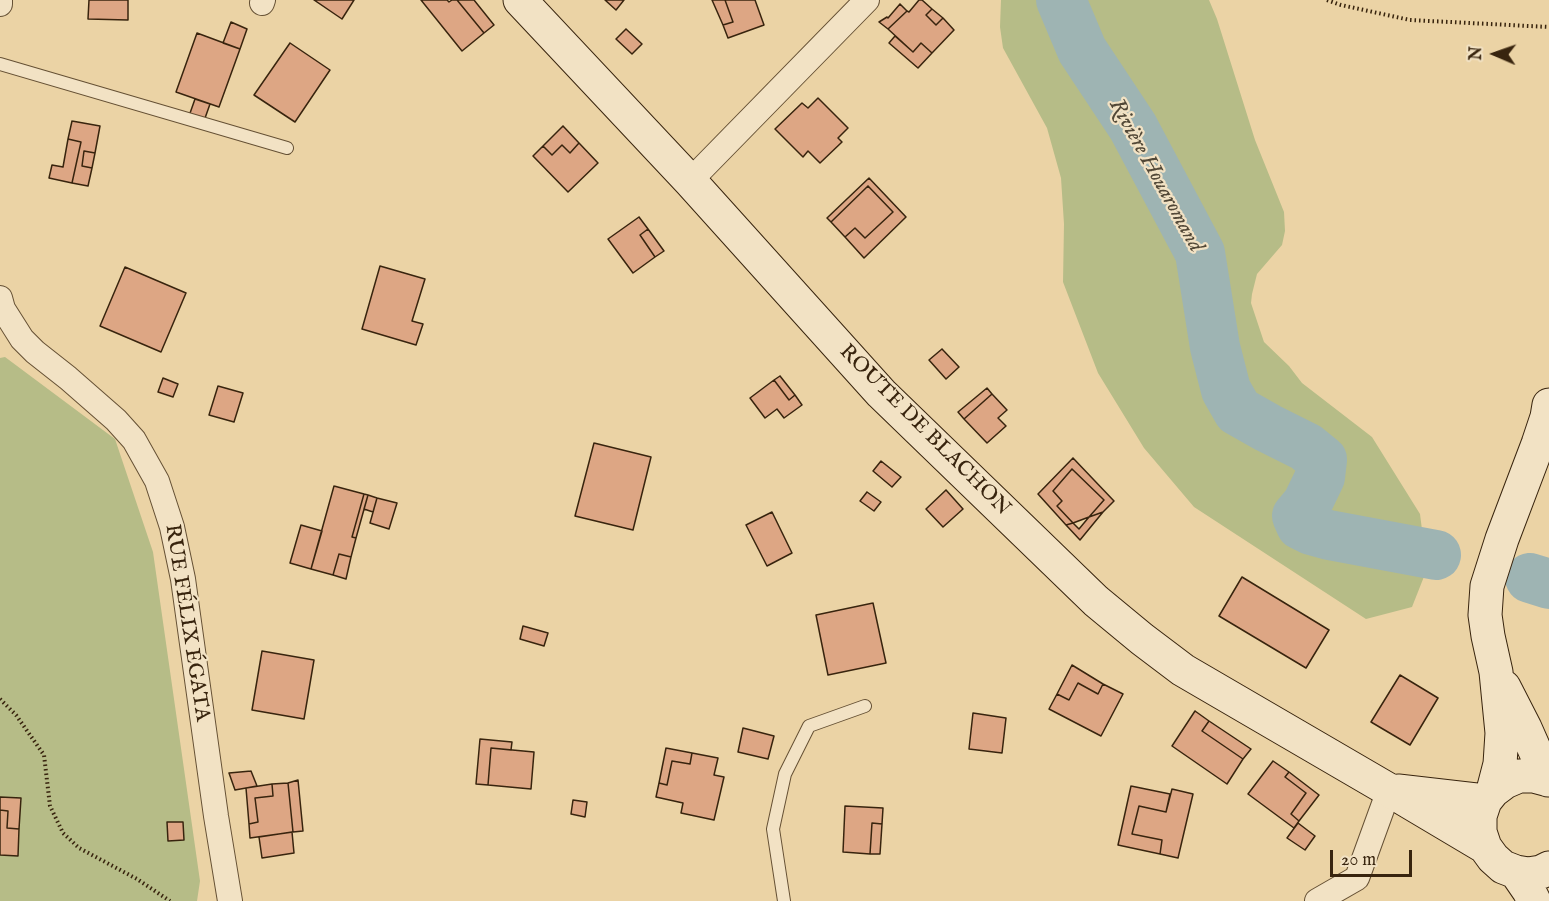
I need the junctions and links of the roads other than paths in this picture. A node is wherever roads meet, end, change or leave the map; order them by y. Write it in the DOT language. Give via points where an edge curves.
graph roads {
  1 [pos="520,0"];
  2 [pos="867,0"];
  3 [pos="0,64"];
  4 [pos="286,148"];
  5 [pos="690,181"];
  6 [pos="0,298"];
  7 [pos="1549,405"];
  8 [pos="1496,672"];
  9 [pos="865,706"];
  10 [pos="1548,780"];
  11 [pos="1389,790"];
  12 [pos="1489,796"];
  13 [pos="1485,847"];
  14 [pos="1549,868"];
  15 [pos="1516,872"];
  16 [pos="230,901"];
  17 [pos="784,901"];
  18 [pos="1317,901"];
  19 [pos="1534,901"];
  1 -- 5 [label="street, ROUTE DE BLACHON"];
  2 -- 5 [label="street"];
  3 -- 4 [label="lane"];
  5 -- 11 [label="street, ROUTE DE BLACHON" via="881,393 1096,601 1183,670"];
  6 -- 16 [label="street, RUE FÉLIX ÉGATA" via="13,326 35,352 134,440 165,502 183,579"];
  7 -- 8 [label="street" via="1487,586 1485,615"];
  8 -- 10 [label="street"];
  8 -- 12 [label="street" via="1502,733 1500,764"];
  9 -- 17 [label="lane" via="809,726 785,774 773,829"];
  10 -- 12 [label="street" via="1519,776"];
  11 -- 12 [label="street, ROUTE DE BLACHON"];
  11 -- 13 [label="street, ROUTE DE BLACHON"];
  11 -- 18 [label="street" via="1357,878"];
  12 -- 13 [label="street" via="1480,816"];
  13 -- 15 [label="street, ROUTE DE BLACHON" via="1503,867"];
  14 -- 15 [label="street" via="1528,874"];
  15 -- 19 [label="street"];
}
